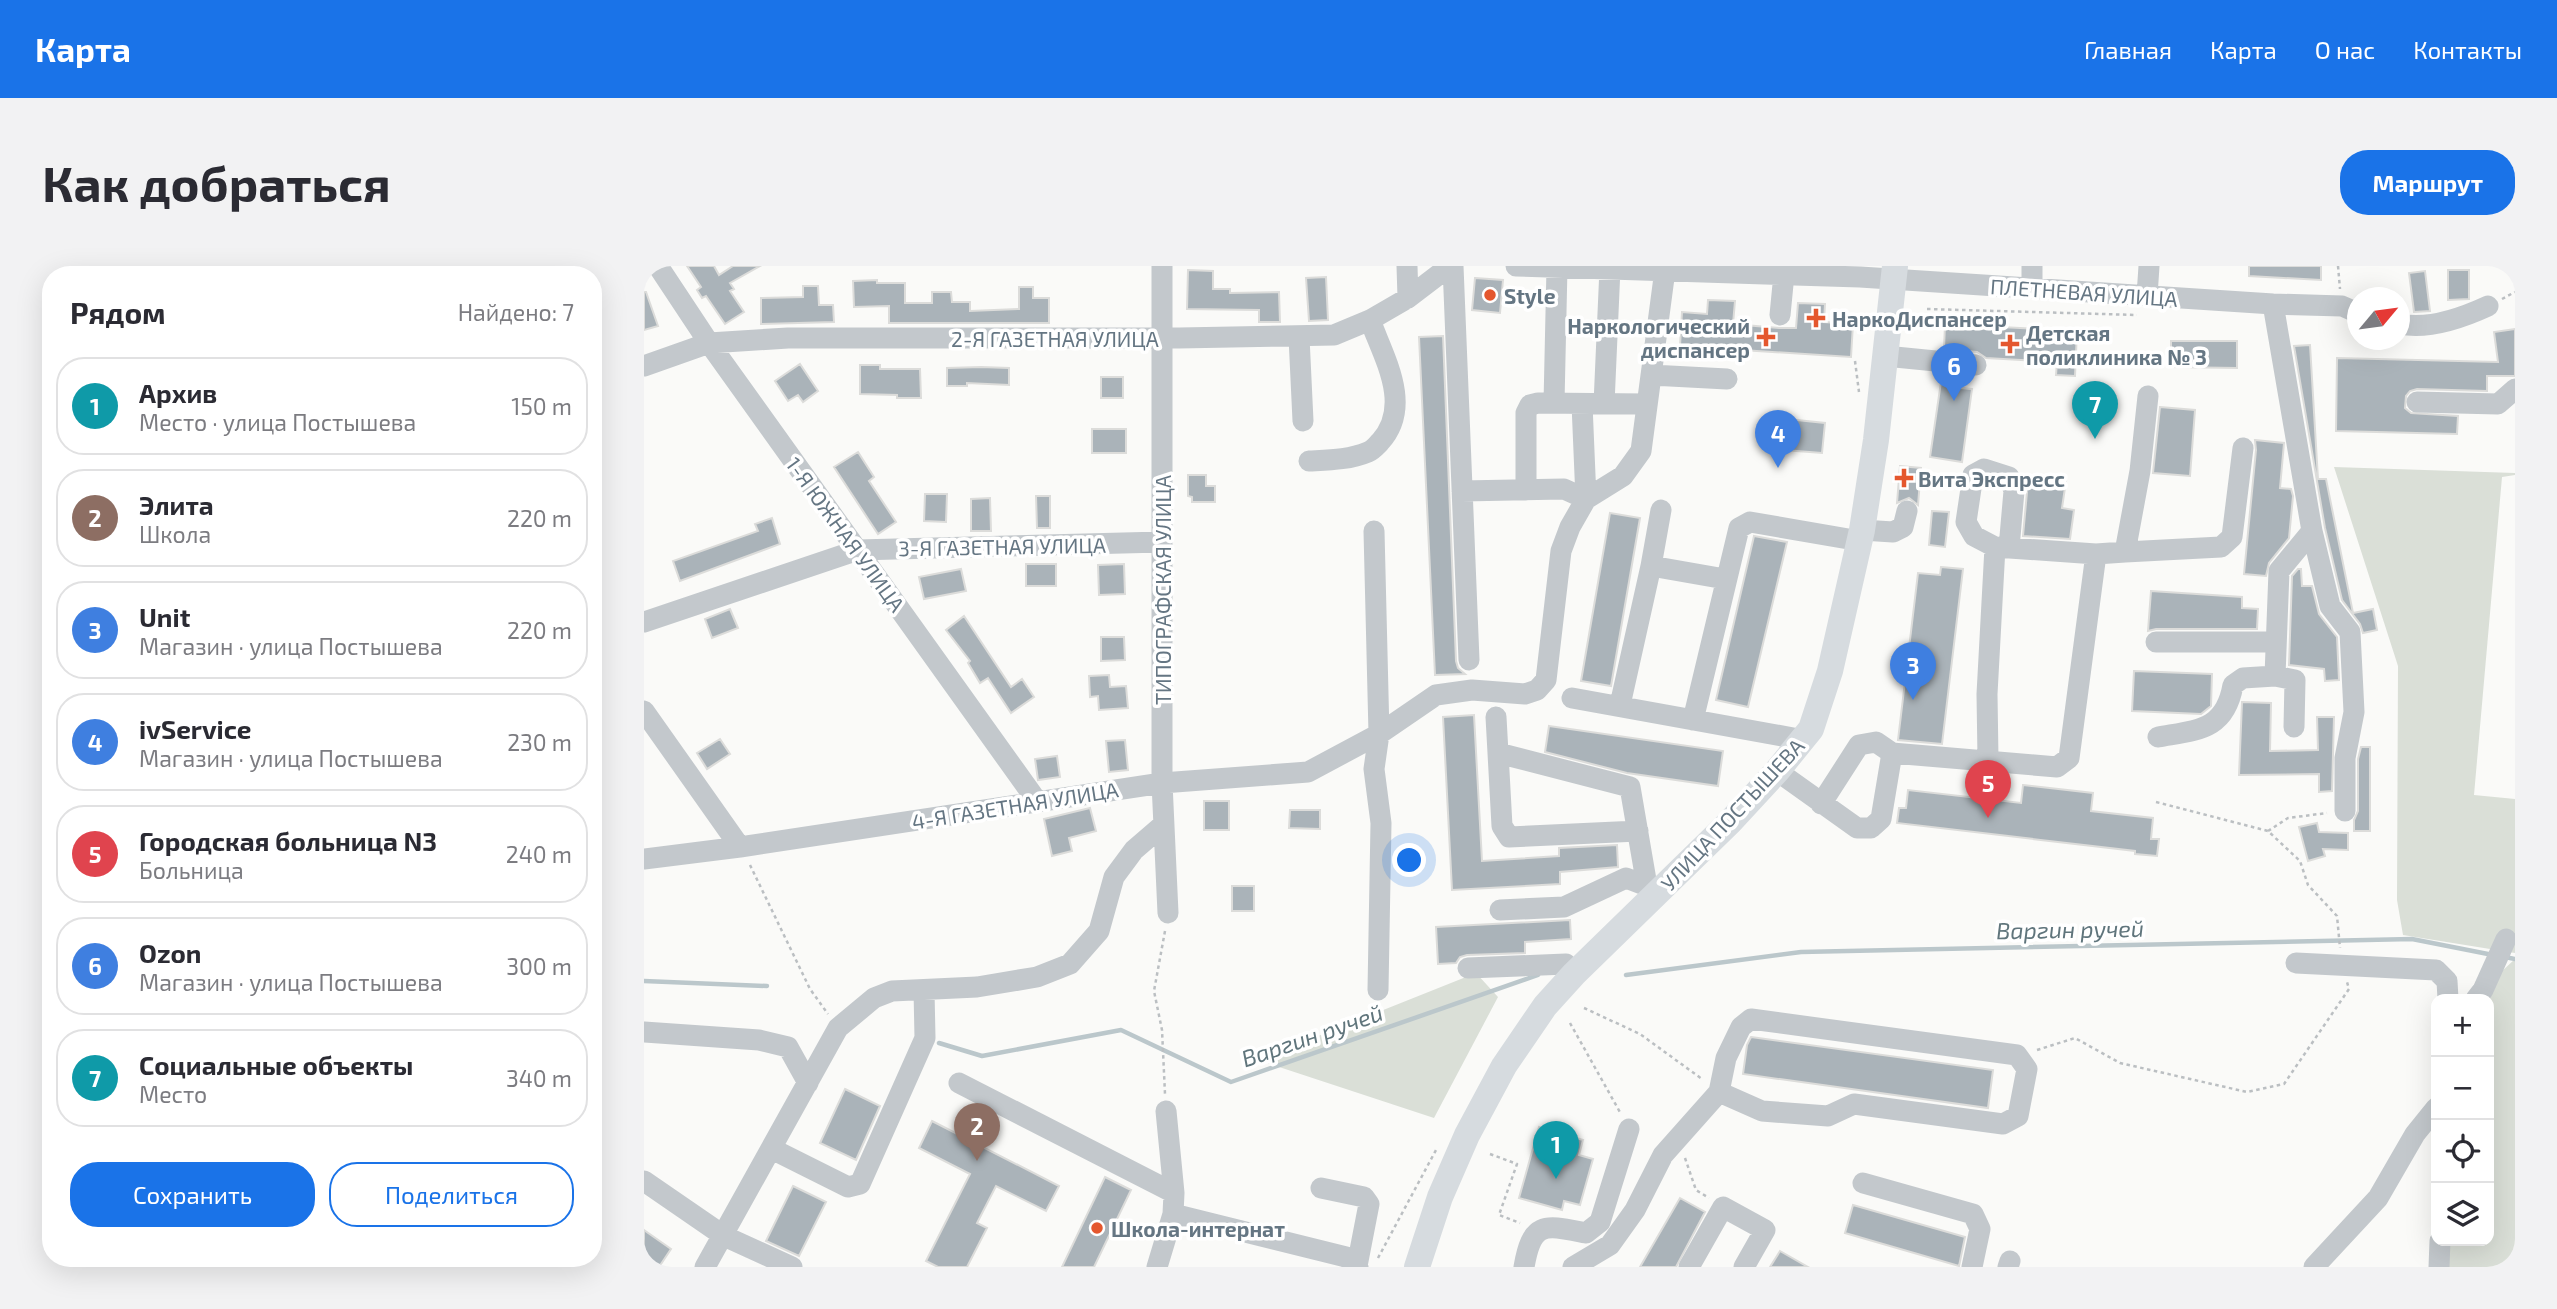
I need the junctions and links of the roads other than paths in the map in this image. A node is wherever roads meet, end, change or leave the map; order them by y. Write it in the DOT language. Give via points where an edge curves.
graph roads {
  1 [pos="658,266"];
  2 [pos="1162,266"];
  3 [pos="1407,266"];
  4 [pos="1452,266"];
  5 [pos="1516,266"];
  6 [pos="2032,266"];
  7 [pos="2149,266"];
  8 [pos="1557,267"];
  9 [pos="1610,268"];
  10 [pos="1700,268"];
  11 [pos="1665,270"];
  12 [pos="1895,273"];
  13 [pos="1784,274"];
  14 [pos="2032,288"];
  15 [pos="2147,296"];
  16 [pos="1408,298"];
  17 [pos="2273,304"];
  18 [pos="2488,306"];
  19 [pos="2347,309"];
  20 [pos="1780,315"];
  21 [pos="1370,320"];
  22 [pos="2410,326"];
  23 [pos="1298,337"];
  24 [pos="1162,338"];
  25 [pos="709,343"];
  26 [pos="1885,356"];
  27 [pos="1976,365"];
  28 [pos="644,366"];
  29 [pos="1651,375"];
  30 [pos="1727,379"];
  31 [pos="2515,389"];
  32 [pos="2148,396"];
  33 [pos="2417,402"];
  34 [pos="1554,403"];
  35 [pos="1582,404"];
  36 [pos="1604,404"];
  37 [pos="1647,404"];
  38 [pos="1303,421"];
  39 [pos="2243,448"];
  40 [pos="1309,461"];
  41 [pos="1526,490"];
  42 [pos="1462,491"];
  43 [pos="1586,499"];
  44 [pos="1661,510"];
  45 [pos="1907,511"];
  46 [pos="1374,531"];
  47 [pos="2312,531"];
  48 [pos="1861,536"];
  49 [pos="1162,542"];
  50 [pos="858,550"];
  51 [pos="2125,552"];
  52 [pos="2096,554"];
  53 [pos="1651,566"];
  54 [pos="1725,579"];
  55 [pos="644,621"];
  56 [pos="2156,642"];
  57 [pos="2276,642"];
  58 [pos="1469,660"];
  59 [pos="2275,676"];
  60 [pos="1572,698"];
  61 [pos="1620,705"];
  62 [pos="644,711"];
  63 [pos="1496,717"];
  64 [pos="1693,720"];
  65 [pos="2294,727"];
  66 [pos="1379,734"];
  67 [pos="2158,737"];
  68 [pos="1804,740"];
  69 [pos="1892,752"];
  70 [pos="1498,753"];
  71 [pos="1988,759"];
  72 [pos="1777,771"];
  73 [pos="1162,783"];
  74 [pos="1037,801"];
  75 [pos="1821,804"];
  76 [pos="2345,811"];
  77 [pos="1163,825"];
  78 [pos="1638,831"];
  79 [pos="740,847"];
  80 [pos="644,859"];
  81 [pos="1651,891"];
  82 [pos="1500,910"];
  83 [pos="1168,913"];
  84 [pos="2506,939"];
  85 [pos="2295,963"];
  86 [pos="1468,968"];
  87 [pos="1574,974"];
  88 [pos="924,990"];
  89 [pos="1378,990"];
  90 [pos="2448,994"];
  91 [pos="2480,994"];
  92 [pos="644,1032"];
  93 [pos="808,1083"];
  94 [pos="959,1083"];
  95 [pos="1719,1092"];
  96 [pos="1166,1111"];
  97 [pos="2431,1114"];
  98 [pos="1629,1129"];
  99 [pos="772,1149"];
  100 [pos="644,1181"];
  101 [pos="1863,1183"];
  102 [pos="1321,1188"];
  103 [pos="1174,1203"];
  104 [pos="723,1236"];
  105 [pos="2440,1246"];
  106 [pos="1357,1266"];
  107 [pos="705,1267"];
  108 [pos="792,1267"];
  109 [pos="1157,1267"];
  110 [pos="1418,1267"];
  111 [pos="1524,1267"];
  112 [pos="1573,1267"];
  113 [pos="1689,1267"];
  114 [pos="1744,1267"];
  115 [pos="1972,1267"];
  116 [pos="2314,1267"];
  117 [pos="2439,1267"];
  1 -- 25 [label="street, 1-Я ЮЖНАЯ УЛИЦА"];
  2 -- 24 [label="street, ТИПОГРАФСКАЯ УЛИЦА"];
  3 -- 16 [label="street"];
  4 -- 16 [label="street, 2-Я ГАЗЕТНАЯ УЛИЦА"];
  4 -- 42 [label="street"];
  5 -- 8 [label="street"];
  6 -- 14 [label="street"];
  7 -- 15 [label="street"];
  8 -- 9 [label="street"];
  8 -- 34 [label="street"];
  9 -- 11 [label="street"];
  9 -- 36 [label="street"];
  10 -- 11 [label="street"];
  10 -- 13 [label="street"];
  11 -- 29 [label="street"];
  12 -- 13 [label="street"];
  12 -- 14 [label="street, ПЛЕТНЕВАЯ УЛИЦА"];
  12 -- 26 [label="main road, УЛИЦА ПОСТЫШЕВА"];
  13 -- 20 [label="street"];
  14 -- 15 [label="street, ПЛЕТНЕВАЯ УЛИЦА"];
  15 -- 17 [label="street, ПЛЕТНЕВАЯ УЛИЦА"];
  16 -- 21 [label="street, 2-Я ГАЗЕТНАЯ УЛИЦА"];
  17 -- 19 [label="street, ПЛЕТНЕВАЯ УЛИЦА"];
  17 -- 47 [label="street"];
  18 -- 22 [label="street" via="2468,316"];
  21 -- 23 [label="street, 2-Я ГАЗЕТНАЯ УЛИЦА" via="1334,335"];
  21 -- 40 [label="street" via="1394,384 1396,407 1389,432 1371,451"];
  23 -- 24 [label="street, 2-Я ГАЗЕТНАЯ УЛИЦА"];
  23 -- 38 [label="street"];
  24 -- 25 [label="street, 2-Я ГАЗЕТНАЯ УЛИЦА" via="788,338"];
  24 -- 49 [label="street, ТИПОГРАФСКАЯ УЛИЦА"];
  25 -- 28 [label="street, 2-Я ГАЗЕТНАЯ УЛИЦА"];
  25 -- 50 [label="street, 1-Я ЮЖНАЯ УЛИЦА"];
  26 -- 27 [label="street"];
  26 -- 48 [label="main road, УЛИЦА ПОСТЫШЕВА"];
  29 -- 30 [label="street"];
  29 -- 37 [label="street"];
  31 -- 33 [label="street" via="2498,404"];
  32 -- 51 [label="street"];
  34 -- 35 [label="street"];
  34 -- 41 [label="street" via="1530,405 1526,413"];
  35 -- 36 [label="street"];
  35 -- 43 [label="street"];
  36 -- 37 [label="street"];
  37 -- 43 [label="street" via="1641,451 1623,477"];
  39 -- 51 [label="street" via="2232,537 2221,547"];
  41 -- 42 [label="street"];
  41 -- 43 [label="street" via="1564,489"];
  42 -- 58 [label="street"];
  43 -- 66 [label="street, 4-Я ГАЗЕТНАЯ УЛИЦА" via="1560,551 1546,681 1525,694 1472,690 1436,695"];
  44 -- 53 [label="street"];
  45 -- 48 [label="street" via="1903,527"];
  46 -- 66 [label="street"];
  47 -- 57 [label="street" via="2279,571"];
  47 -- 76 [label="street" via="2330,606 2350,632 2354,712 2345,758"];
  48 -- 54 [label="street" via="1750,522 1738,528"];
  48 -- 68 [label="main road, УЛИЦА ПОСТЫШЕВА" via="1830,671"];
  49 -- 50 [label="street, 3-Я ГАЗЕТНАЯ УЛИЦА"];
  49 -- 73 [label="street, ТИПОГРАФСКАЯ УЛИЦА"];
  50 -- 55 [label="street, 3-Я ГАЗЕТНАЯ УЛИЦА"];
  50 -- 74 [label="street, 1-Я ЮЖНАЯ УЛИЦА"];
  51 -- 52 [label="street"];
  52 -- 71 [label="street" via="2069,758 2057,767"];
  52 -- 71 [label="street" via="2002,547 1987,694"];
  53 -- 54 [label="street"];
  53 -- 61 [label="street"];
  54 -- 64 [label="street"];
  56 -- 57 [label="street"];
  57 -- 59 [label="street"];
  59 -- 65 [label="street" via="2295,680"];
  59 -- 67 [label="street" via="2243,678 2232,685 2222,715 2206,728"];
  60 -- 61 [label="street"];
  61 -- 64 [label="street"];
  62 -- 79 [label="street"];
  63 -- 70 [label="street"];
  64 -- 68 [label="street"];
  66 -- 73 [label="street, 4-Я ГАЗЕТНАЯ УЛИЦА" via="1307,772"];
  66 -- 89 [label="street" via="1374,769 1381,823"];
  68 -- 72 [label="main road, УЛИЦА ПОСТЫШЕВА"];
  69 -- 71 [label="street"];
  69 -- 75 [label="street" via="1876,742 1858,745"];
  69 -- 75 [label="street" via="1881,819 1871,828 1857,828"];
  70 -- 78 [label="street" via="1630,787"];
  70 -- 78 [label="street" via="1502,826 1509,837"];
  72 -- 75 [label="street"];
  72 -- 81 [label="main road, УЛИЦА ПОСТЫШЕВА" via="1730,822"];
  73 -- 74 [label="street, 4-Я ГАЗЕТНАЯ УЛИЦА"];
  73 -- 77 [label="street, ТИПОГРАФСКАЯ УЛИЦА"];
  74 -- 79 [label="street, 4-Я ГАЗЕТНАЯ УЛИЦА"];
  77 -- 83 [label="street, ТИПОГРАФСКАЯ УЛИЦА"];
  77 -- 88 [label="street" via="1134,850 1114,877 1099,931 1070,964 1037,977"];
  78 -- 81 [label="street"];
  79 -- 80 [label="street, 4-Я ГАЗЕТНАЯ УЛИЦА"];
  81 -- 82 [label="street" via="1626,878 1564,907"];
  81 -- 87 [label="main road, УЛИЦА ПОСТЫШЕВА"];
  84 -- 91 [label="street"];
  85 -- 90 [label="street" via="2436,970 2447,981"];
  86 -- 87 [label="street" via="1566,964"];
  87 -- 110 [label="main road, УЛИЦА ПОСТЫШЕВА" via="1545,1006 1504,1066 1467,1135 1440,1197"];
  88 -- 93 [label="street" via="892,991 874,998 838,1028"];
  88 -- 99 [label="street" via="925,1038 860,1184 848,1187"];
  92 -- 93 [label="street" via="788,1047"];
  93 -- 99 [label="street"];
  94 -- 103 [label="street"];
  95 -- 95 [label="street" via="1762,1111 1828,1116 1854,1104 2003,1125 2018,1116 2027,1069 2017,1055 1751,1019 1741,1027 1726,1058"];
  95 -- 112 [label="street" via="1663,1155 1635,1210 1610,1245"];
  96 -- 103 [label="street"];
  97 -- 116 [label="street" via="2378,1198"];
  98 -- 111 [label="street" via="1600,1222 1586,1233 1554,1227 1539,1230 1528,1244"];
  99 -- 104 [label="street"];
  100 -- 104 [label="street"];
  101 -- 115 [label="street" via="1973,1214 1980,1228"];
  102 -- 106 [label="street" via="1364,1197 1369,1204"];
  103 -- 106 [label="street" via="1346,1257"];
  103 -- 109 [label="street"];
  104 -- 107 [label="street"];
  104 -- 108 [label="street"];
  105 -- 117 [label="street"];
  113 -- 114 [label="street" via="1723,1208 1765,1230"];
}
